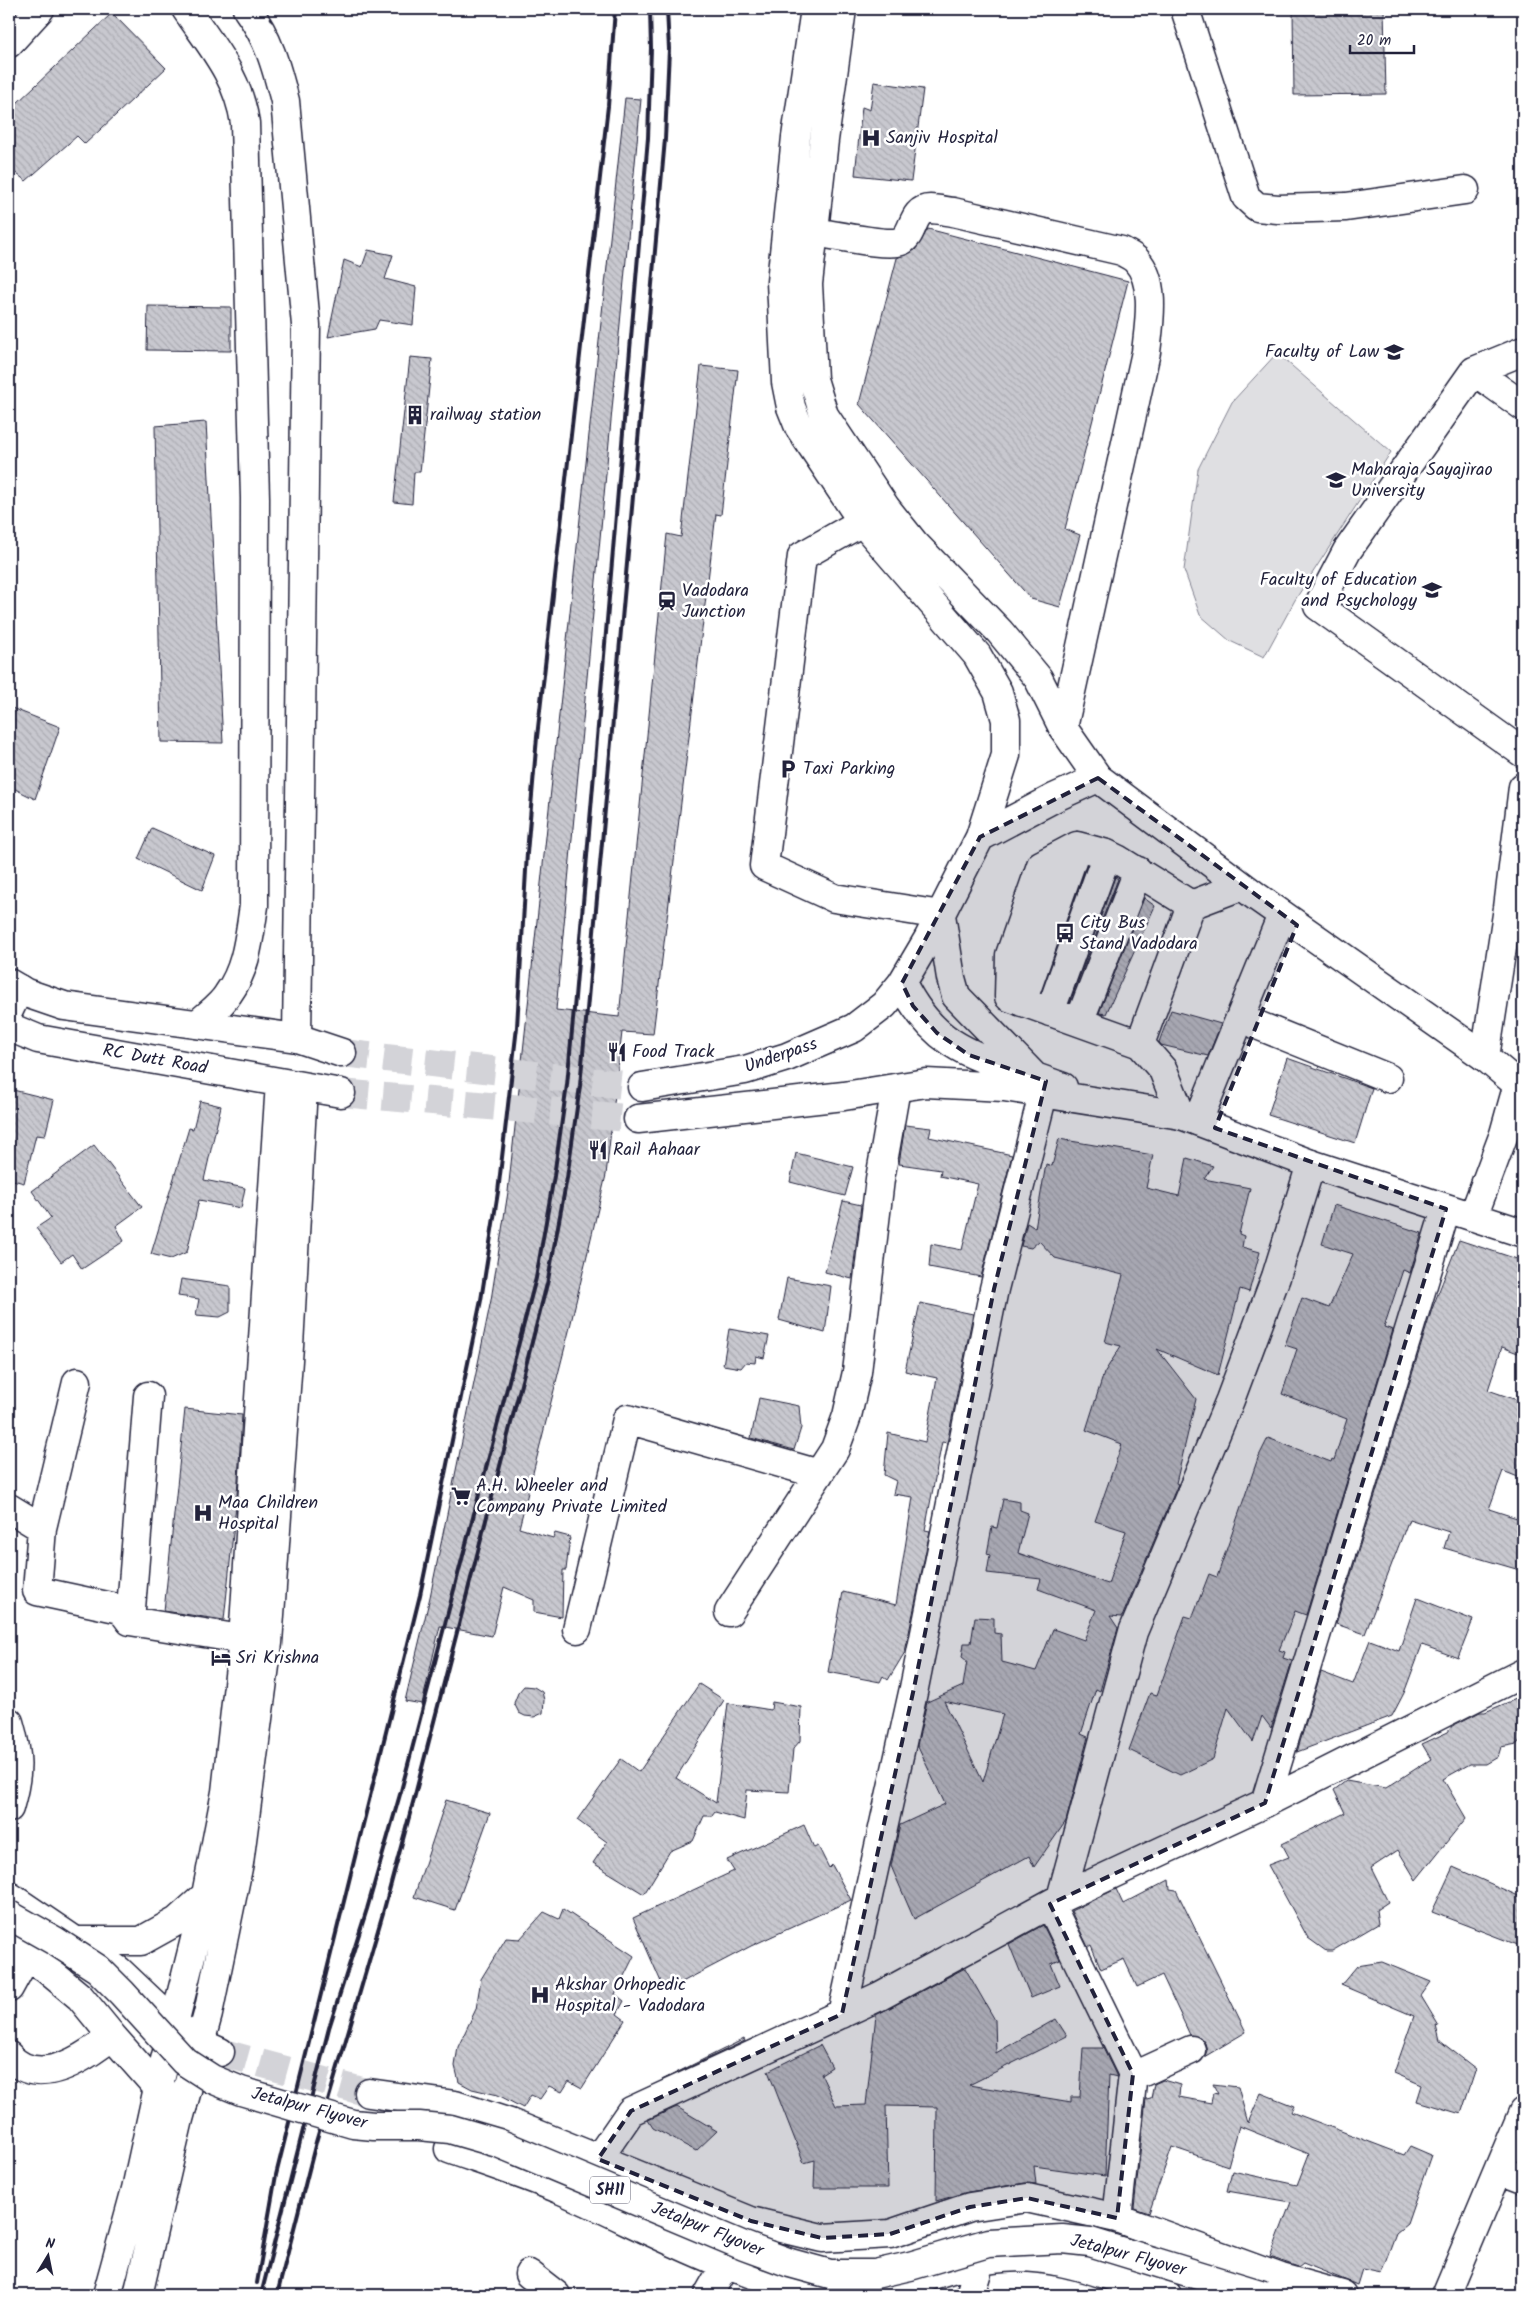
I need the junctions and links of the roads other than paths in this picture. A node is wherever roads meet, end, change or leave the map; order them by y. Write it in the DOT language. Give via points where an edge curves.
graph roads {
  1 [pos="40,9"];
  2 [pos="186,9"];
  3 [pos="247,9"];
  4 [pos="815,9"];
  5 [pos="842,9"];
  6 [pos="1185,9"];
  7 [pos="9,43"];
  8 [pos="1465,190"];
  9 [pos="814,232"];
  10 [pos="1523,351"];
  11 [pos="1474,372"];
  12 [pos="1523,406"];
  13 [pos="886,508"];
  14 [pos="863,522"];
  15 [pos="1063,728"];
  16 [pos="1523,753"];
  17 [pos="1098,778"];
  18 [pos="1523,787"];
  19 [pos="980,838"];
  20 [pos="1107,854"];
  21 [pos="1138,871"];
  22 [pos="1241,886"];
  23 [pos="1191,905"];
  24 [pos="941,915"];
  25 [pos="1290,920"];
  26 [pos="902,983"];
  27 [pos="12,994"];
  28 [pos="1050,1012"];
  29 [pos="1079,1022"];
  30 [pos="198,1024"];
  31 [pos="1257,1025"];
  32 [pos="9,1027"];
  33 [pos="297,1038"];
  34 [pos="1140,1044"];
  35 [pos="342,1053"];
  36 [pos="1485,1057"];
  37 [pos="1388,1078"];
  38 [pos="292,1085"];
  39 [pos="1039,1085"];
  40 [pos="642,1087"];
  41 [pos="1520,1087"];
  42 [pos="896,1088"];
  43 [pos="341,1093"];
  44 [pos="638,1119"];
  45 [pos="1198,1121"];
  46 [pos="1311,1164"];
  47 [pos="1446,1209"];
  48 [pos="1472,1217"];
  49 [pos="1523,1232"];
  50 [pos="78,1382"];
  51 [pos="148,1396"];
  52 [pos="819,1474"];
  53 [pos="9,1508"];
  54 [pos="42,1528"];
  55 [pos="729,1612"];
  56 [pos="130,1621"];
  57 [pos="577,1629"];
  58 [pos="255,1641"];
  59 [pos="1523,1673"];
  60 [pos="9,1722"];
  61 [pos="1265,1803"];
  62 [pos="9,1808"];
  63 [pos="206,1895"];
  64 [pos="9,1896"];
  65 [pos="1056,1901"];
  66 [pos="9,1915"];
  67 [pos="74,1942"];
  68 [pos="18,1952"];
  69 [pos="9,1988"];
  70 [pos="842,2014"];
  71 [pos="175,2024"];
  72 [pos="112,2036"];
  73 [pos="210,2048"];
  74 [pos="1191,2050"];
  75 [pos="9,2056"];
  76 [pos="1133,2074"];
  77 [pos="158,2088"];
  78 [pos="369,2093"];
  79 [pos="183,2105"];
  80 [pos="1523,2112"];
  81 [pos="449,2149"];
  82 [pos="598,2159"];
  83 [pos="1511,2174"];
  84 [pos="1117,2218"];
  85 [pos="751,2221"];
  86 [pos="980,2262"];
  87 [pos="726,2264"];
  88 [pos="529,2274"];
  89 [pos="108,2295"];
  90 [pos="138,2295"];
  91 [pos="556,2295"];
  92 [pos="708,2295"];
  93 [pos="970,2295"];
  94 [pos="1167,2295"];
  95 [pos="1263,2295"];
  96 [pos="1342,2295"];
  97 [pos="1446,2295"];
  1 -- 7 [label="street"];
  2 -- 30 [label="street" via="233,79 242,101 254,498 254,906 245,961 238,977 228,996"];
  3 -- 33 [label="street" via="262,30 285,101 306,324"];
  4 -- 14 [label="street, Underpass" via="796,137 781,282 786,382 799,428"];
  5 -- 9 [label="street"];
  6 -- 8 [label="street" via="1246,198 1256,207 1346,207"];
  9 -- 13 [label="street" via="808,315 813,379 818,399 824,415"];
  9 -- 15 [label="street" via="900,242 909,235 921,211 928,208 1122,251 1136,260 1145,276 1150,316 1146,352"];
  10 -- 11 [label="street"];
  11 -- 12 [label="street"];
  11 -- 16 [label="street" via="1347,551 1318,606"];
  13 -- 14 [label="street"];
  13 -- 15 [label="street" via="1038,678"];
  14 -- 19 [label="street, Underpass" via="977,655 998,692 1006,720 1006,755"];
  14 -- 24 [label="street" via="802,556 764,866 834,898"];
  15 -- 17 [label="street"];
  17 -- 19 [label="street"];
  17 -- 22 [label="street"];
  18 -- 36 [label="street"];
  19 -- 24 [label="street, Underpass"];
  20 -- 21 [label="street"];
  20 -- 28 [label="street"];
  20 -- 28 [label="street" via="1077,846 1042,865 1038,874 1010,955 1009,996"];
  21 -- 23 [label="street"];
  21 -- 29 [label="street"];
  22 -- 23 [label="street"];
  22 -- 25 [label="street"];
  23 -- 34 [label="street"];
  24 -- 26 [label="street, Underpass"];
  24 -- 39 [label="street" via="956,996"];
  25 -- 31 [label="street"];
  25 -- 36 [label="street"];
  25 -- 45 [label="street"];
  26 -- 39 [label="street" via="913,1006 937,1033 970,1054"];
  26 -- 40 [label="street, Underpass" via="884,1005 854,1028 787,1057 744,1070"];
  27 -- 30 [label="street" via="64,1006"];
  28 -- 29 [label="street"];
  29 -- 34 [label="street"];
  30 -- 33 [label="street"];
  31 -- 37 [label="street"];
  31 -- 45 [label="street"];
  32 -- 38 [label="street, RC Dutt Road" via="38,1039"];
  33 -- 35 [label="street"];
  34 -- 45 [label="street" via="1163,1070"];
  36 -- 41 [label="street"];
  38 -- 43 [label="street"];
  38 -- 58 [label="street"];
  39 -- 42 [label="street" via="1004,1087 926,1083"];
  39 -- 45 [label="street"];
  39 -- 70 [label="street" via="994,1289 914,1688"];
  41 -- 48 [label="street"];
  42 -- 44 [label="street"];
  42 -- 52 [label="street" via="880,1179 857,1372 835,1449"];
  45 -- 46 [label="street"];
  46 -- 47 [label="street"];
  46 -- 65 [label="street" via="1276,1277 1233,1391 1133,1632"];
  47 -- 48 [label="street"];
  47 -- 61 [label="street"];
  48 -- 49 [label="street"];
  50 -- 54 [label="street"];
  51 -- 56 [label="street"];
  52 -- 55 [label="street"];
  52 -- 57 [label="street" via="626,1419"];
  53 -- 54 [label="street"];
  54 -- 56 [label="street" via="37,1591 121,1609"];
  56 -- 58 [label="street"];
  58 -- 63 [label="street"];
  58 -- 73 [label="street" via="239,1864 208,2014"];
  59 -- 61 [label="street"];
  60 -- 62 [label="street" via="17,1751"];
  61 -- 65 [label="street"];
  63 -- 67 [label="street" via="177,1921 141,1941"];
  63 -- 71 [label="street"];
  64 -- 67 [label="street"];
  65 -- 70 [label="street"];
  65 -- 76 [label="street"];
  66 -- 95 [label="street, Jetalpur Flyover / SH11, bridge" via="98,1970 184,2061 242,2092 353,2124 419,2126 468,2133 790,2263 830,2274 875,2274 988,2243 1062,2239 1090,2242"];
  67 -- 71 [label="street" via="118,1970"];
  68 -- 69 [label="street"];
  68 -- 72 [label="street" via="45,1968 80,1997"];
  70 -- 82 [label="street" via="630,2111"];
  71 -- 73 [label="street"];
  71 -- 77 [label="street"];
  72 -- 75 [label="street" via="68,2066 44,2070 28,2068"];
  72 -- 77 [label="street"];
  73 -- 79 [label="street"];
  74 -- 76 [label="street"];
  76 -- 84 [label="street"];
  77 -- 79 [label="street"];
  77 -- 89 [label="street"];
  78 -- 82 [label="street" via="454,2105 510,2123"];
  79 -- 90 [label="street"];
  80 -- 83 [label="street"];
  81 -- 87 [label="street" via="558,2189"];
  82 -- 85 [label="street"];
  83 -- 97 [label="street"];
  84 -- 85 [label="street" via="1027,2198 970,2206 890,2234 822,2238"];
  84 -- 96 [label="street" via="1282,2278"];
  85 -- 87 [label="street"];
  86 -- 87 [label="street" via="864,2293 795,2286 745,2273"];
  86 -- 93 [label="street"];
  86 -- 94 [label="street" via="1025,2256 1050,2260"];
  87 -- 92 [label="street"];
  88 -- 91 [label="street"];
}
